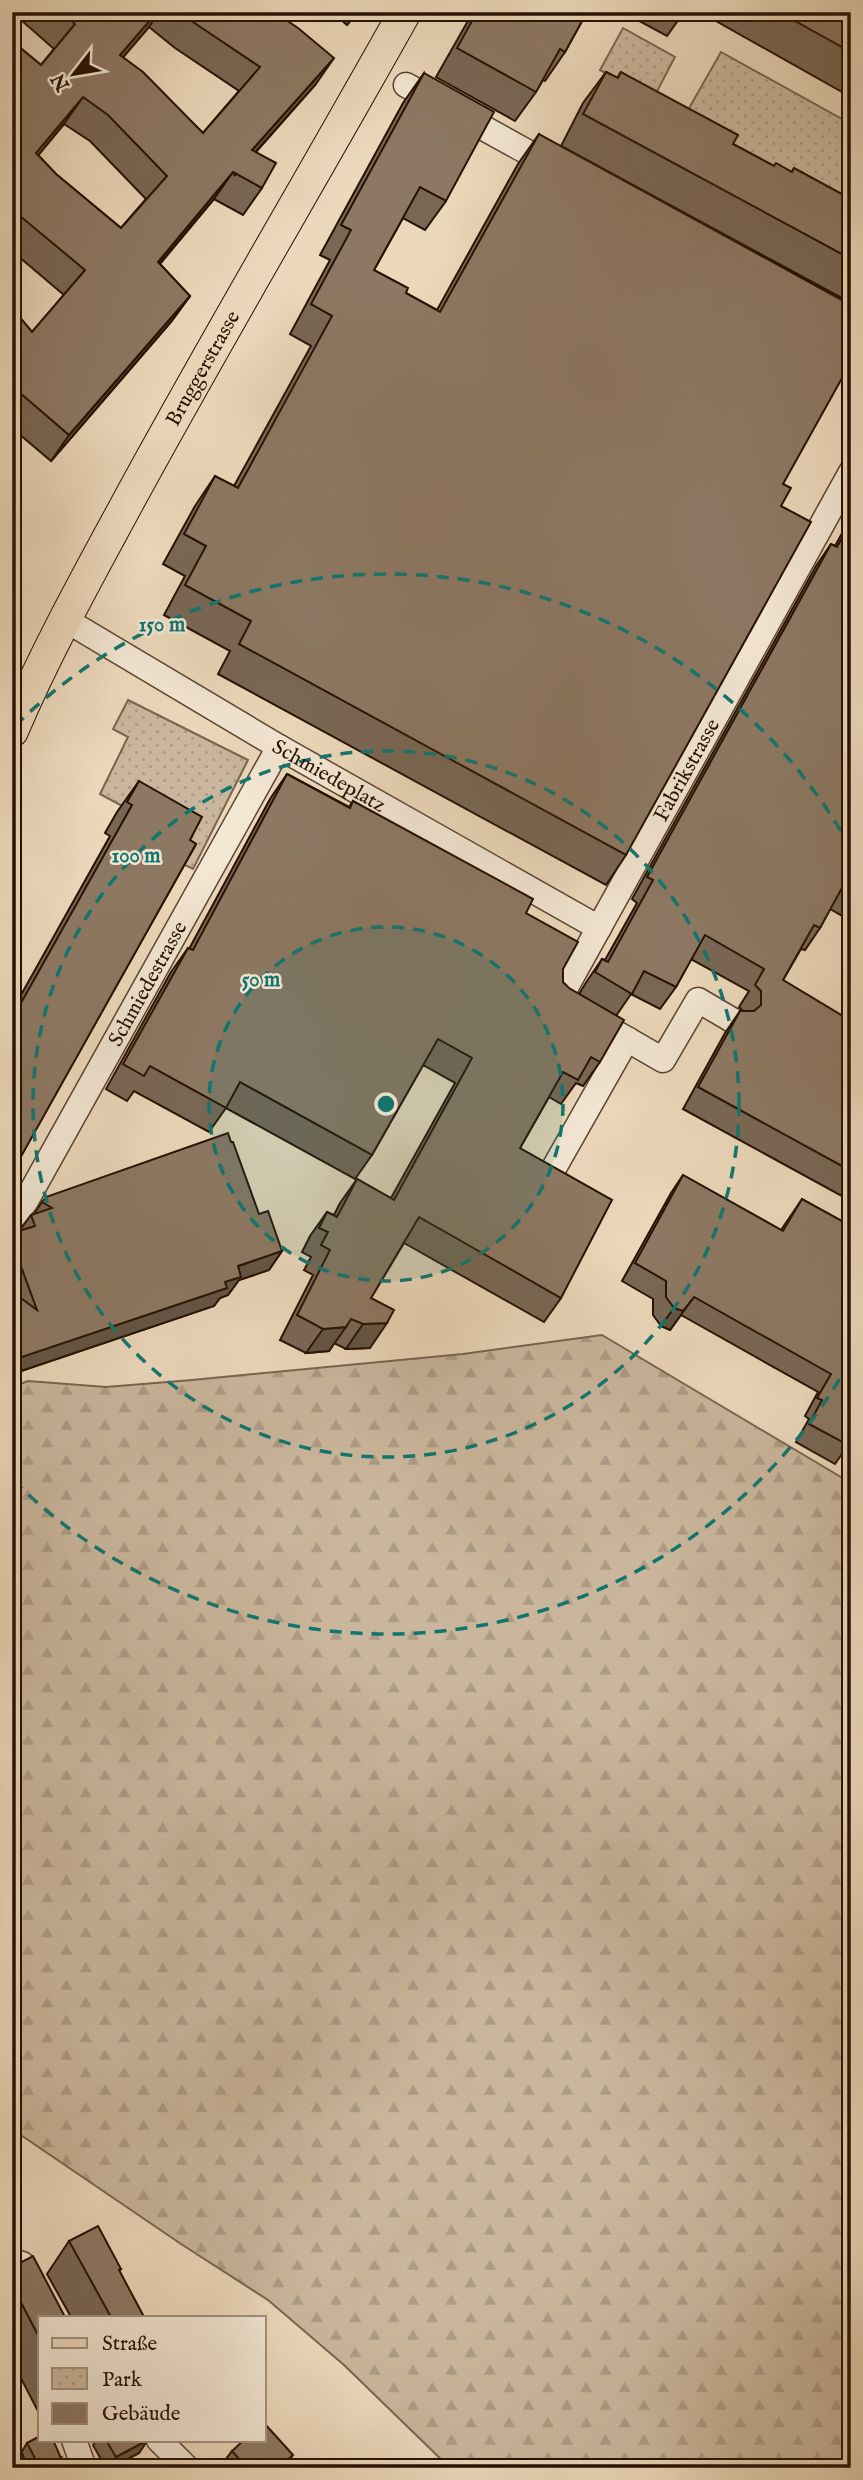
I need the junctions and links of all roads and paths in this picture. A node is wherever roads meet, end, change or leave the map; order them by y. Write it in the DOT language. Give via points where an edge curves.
graph roads {
  1 [pos="405,12"];
  2 [pos="406,85"];
  3 [pos="577,179"];
  4 [pos="851,472"];
  5 [pos="64,619"];
  6 [pos="12,731"];
  7 [pos="279,747"];
  8 [pos="599,928"];
  9 [pos="732,1020"];
  10 [pos="627,1040"];
  11 [pos="551,1175"];
  12 [pos="12,1218"];
  13 [pos="12,2261"];
  14 [pos="48,2316"];
  15 [pos="75,2442"];
  16 [pos="161,2442"];
  17 [pos="85,2468"];
  18 [pos="187,2468"];
  1 -- 5 [label="main road, Bruggerstrasse" via="188,391"];
  2 -- 3 [label="street"];
  4 -- 8 [label="street, Fabrikstrasse"];
  5 -- 6 [label="main road, Bruggerstrasse"];
  5 -- 7 [label="street, Schmiedeplatz"];
  7 -- 8 [label="street, Schmiedeplatz"];
  7 -- 12 [label="street, Schmiedestrasse" via="26,1201"];
  8 -- 10 [label="street, Fabrikstrasse" via="559,1000"];
  9 -- 10 [label="street, Fabrikstrasse" via="698,1000 663,1060"];
  10 -- 11 [label="street"];
  13 -- 14 [label="street" via="22,2264"];
  15 -- 17 [label="street"];
  16 -- 18 [label="street"];
}
